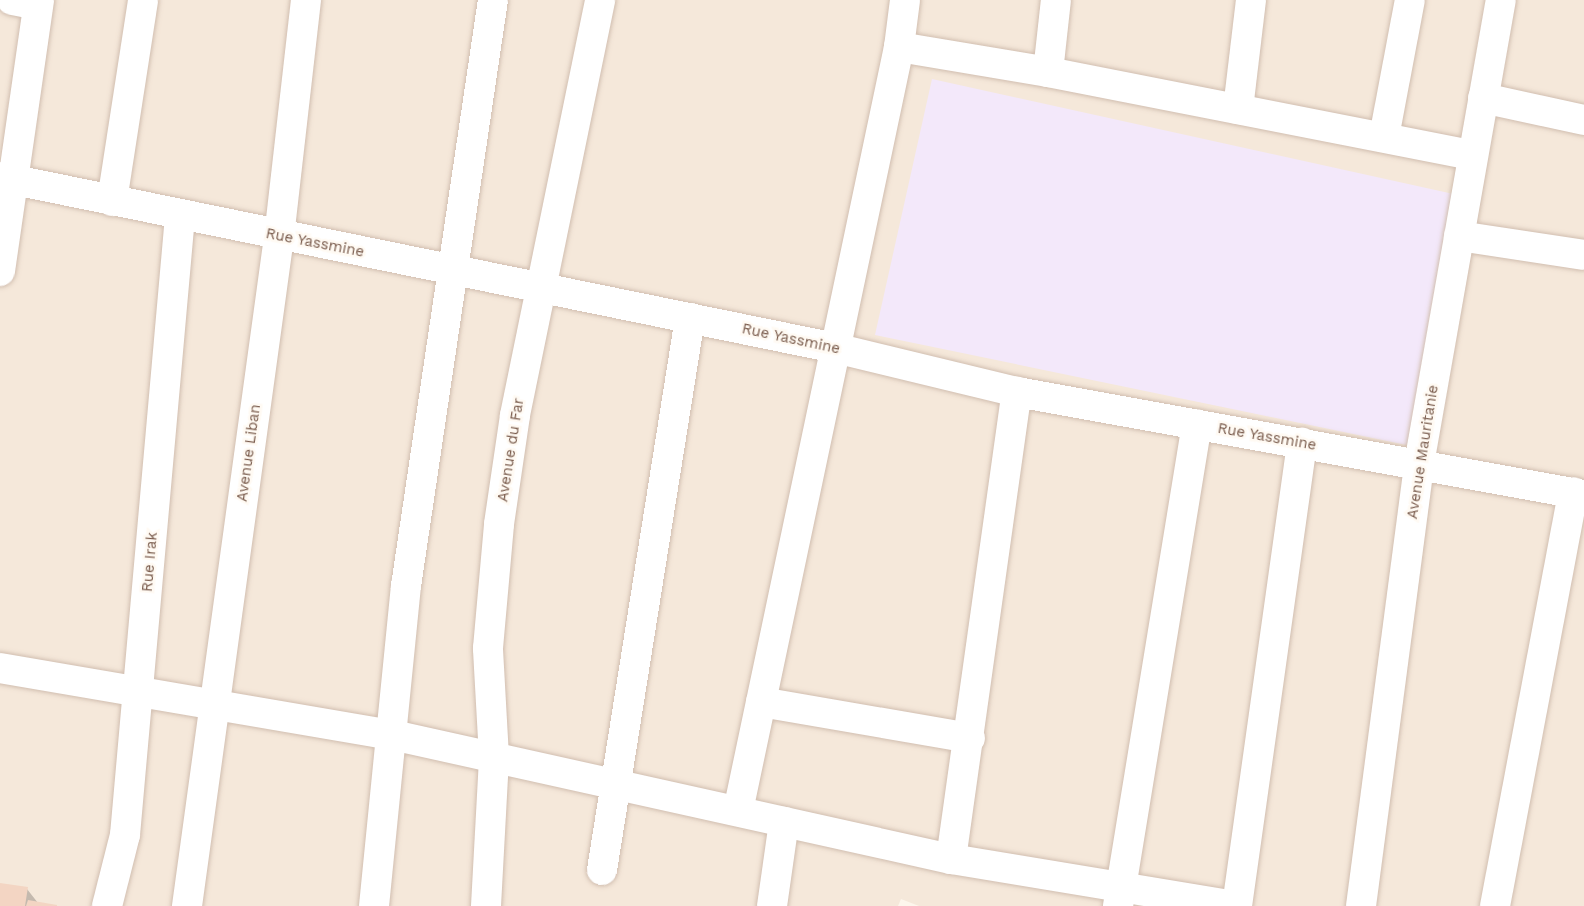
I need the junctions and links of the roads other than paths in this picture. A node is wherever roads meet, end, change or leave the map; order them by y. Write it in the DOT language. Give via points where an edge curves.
graph roads {
  1 [pos="143,0"];
  2 [pos="306,0"];
  3 [pos="493,0"];
  4 [pos="600,0"];
  5 [pos="905,0"];
  6 [pos="1056,0"];
  7 [pos="1251,0"];
  8 [pos="1410,0"];
  9 [pos="1501,0"];
  10 [pos="30,2"];
  11 [pos="899,47"];
  12 [pos="1048,72"];
  13 [pos="1484,98"];
  14 [pos="1238,109"];
  15 [pos="1584,120"];
  16 [pos="1384,137"];
  17 [pos="1473,155"];
  18 [pos="6,178"];
  19 [pos="112,201"];
  20 [pos="180,216"];
  21 [pos="1459,236"];
  22 [pos="279,237"];
  23 [pos="1584,255"];
  24 [pos="453,270"];
  25 [pos="0,271"];
  26 [pos="542,287"];
  27 [pos="690,318"];
  28 [pos="835,348"];
  29 [pos="1017,392"];
  30 [pos="1197,424"];
  31 [pos="1302,443"];
  32 [pos="1419,464"];
  33 [pos="1578,494"];
  34 [pos="0,668"];
  35 [pos="138,694"];
  36 [pos="761,702"];
  37 [pos="214,704"];
  38 [pos="388,734"];
  39 [pos="970,738"];
  40 [pos="494,758"];
  41 [pos="613,782"];
  42 [pos="738,811"];
  43 [pos="784,822"];
  44 [pos="951,859"];
  45 [pos="602,870"];
  46 [pos="1119,895"];
  47 [pos="107,906"];
  48 [pos="187,906"];
  49 [pos="374,906"];
  50 [pos="486,906"];
  51 [pos="772,906"];
  52 [pos="1236,906"];
  53 [pos="1361,906"];
  54 [pos="1496,906"];
  1 -- 19 [label="street"];
  2 -- 22 [label="street, Avenue Liban"];
  3 -- 24 [label="street"];
  4 -- 26 [label="street, Avenue du Far"];
  5 -- 11 [label="street"];
  6 -- 12 [label="street"];
  7 -- 14 [label="street"];
  8 -- 16 [label="street"];
  9 -- 13 [label="street, Avenue Mauritanie"];
  10 -- 18 [label="street"];
  11 -- 12 [label="street"];
  11 -- 28 [label="street"];
  12 -- 14 [label="street"];
  13 -- 15 [label="street"];
  13 -- 17 [label="street, Avenue Mauritanie"];
  14 -- 16 [label="street"];
  16 -- 17 [label="street"];
  17 -- 21 [label="street, Avenue Mauritanie"];
  18 -- 19 [label="street, Rue Yassmine"];
  18 -- 25 [label="street"];
  19 -- 20 [label="street, Rue Yassmine"];
  20 -- 22 [label="street, Rue Yassmine"];
  20 -- 35 [label="street, Rue Irak"];
  21 -- 23 [label="street"];
  21 -- 32 [label="street, Avenue Mauritanie"];
  22 -- 24 [label="street, Rue Yassmine"];
  22 -- 37 [label="street, Avenue Liban"];
  24 -- 26 [label="street, Rue Yassmine"];
  24 -- 38 [label="street"];
  26 -- 27 [label="street, Rue Yassmine"];
  26 -- 40 [label="street, Avenue du Far" via="515,415 499,524 488,648"];
  27 -- 28 [label="street, Rue Yassmine"];
  27 -- 41 [label="street"];
  28 -- 29 [label="street, Rue Yassmine"];
  28 -- 36 [label="street"];
  29 -- 30 [label="street, Rue Yassmine"];
  29 -- 39 [label="street"];
  30 -- 31 [label="street, Rue Yassmine"];
  30 -- 46 [label="street"];
  31 -- 32 [label="street, Rue Yassmine"];
  31 -- 52 [label="street"];
  32 -- 33 [label="street, Rue Yassmine"];
  32 -- 53 [label="street, Avenue Mauritanie"];
  33 -- 54 [label="street"];
  34 -- 35 [label="street"];
  35 -- 37 [label="street"];
  35 -- 47 [label="street, Rue Irak" via="125,835"];
  36 -- 39 [label="street"];
  36 -- 42 [label="street"];
  37 -- 38 [label="street"];
  37 -- 48 [label="street, Avenue Liban"];
  38 -- 40 [label="street"];
  38 -- 49 [label="street"];
  39 -- 44 [label="street"];
  40 -- 41 [label="street"];
  40 -- 50 [label="street, Avenue du Far"];
  41 -- 42 [label="street"];
  41 -- 45 [label="street"];
  42 -- 43 [label="street"];
  43 -- 44 [label="street"];
  43 -- 51 [label="street"];
  44 -- 46 [label="street"];
  46 -- 52 [label="street"];
}
